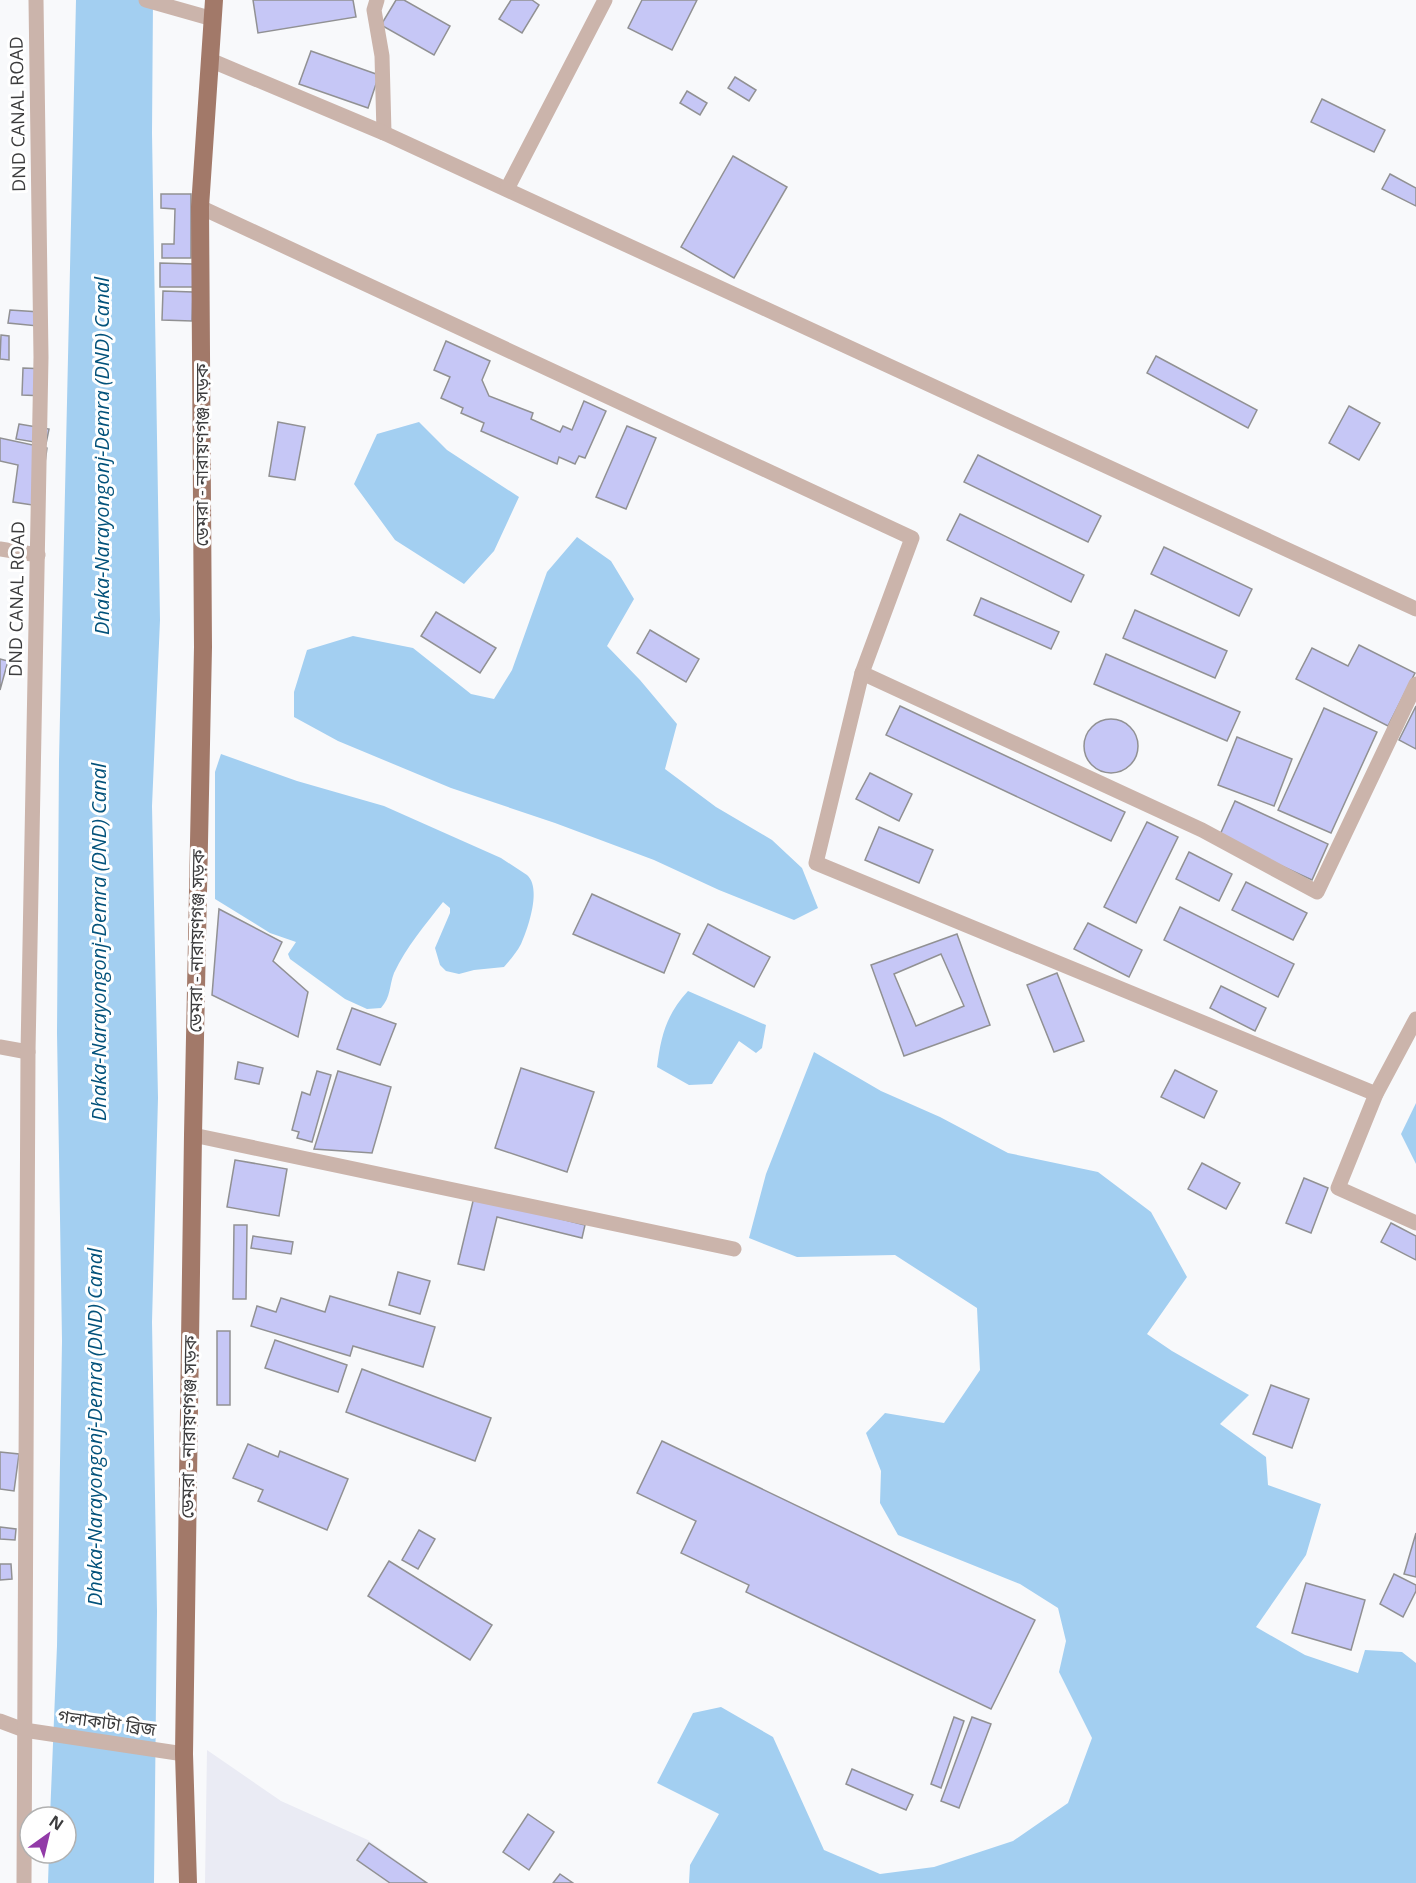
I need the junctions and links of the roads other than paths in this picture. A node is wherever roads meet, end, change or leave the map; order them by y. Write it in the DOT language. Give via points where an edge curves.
graph roads {
  1 [pos="36,0"];
  2 [pos="146,0"];
  3 [pos="214,0"];
  4 [pos="377,0"];
  5 [pos="605,0"];
  6 [pos="213,19"];
  7 [pos="210,60"];
  8 [pos="384,133"];
  9 [pos="507,189"];
  10 [pos="200,207"];
  11 [pos="0,549"];
  12 [pos="38,555"];
  13 [pos="1416,609"];
  14 [pos="862,673"];
  15 [pos="1416,684"];
  16 [pos="1416,1019"];
  17 [pos="0,1047"];
  18 [pos="28,1052"];
  19 [pos="1377,1094"];
  20 [pos="193,1135"];
  21 [pos="1416,1222"];
  22 [pos="734,1250"];
  23 [pos="0,1721"];
  24 [pos="24,1730"];
  25 [pos="183,1754"];
  26 [pos="24,1883"];
  27 [pos="188,1883"];
  1 -- 12 [label="street, DND CANAL ROAD" via="41,357"];
  2 -- 6 [label="street"];
  3 -- 6 [label="main road, ডেমরা - নারায়ণগঞ্জ সড়ক"];
  4 -- 8 [label="street" via="374,10 382,56"];
  5 -- 9 [label="street"];
  6 -- 7 [label="main road, ডেমরা - নারায়ণগঞ্জ সড়ক"];
  7 -- 8 [label="street"];
  7 -- 10 [label="main road, ডেমরা - নারায়ণগঞ্জ সড়ক"];
  8 -- 9 [label="street"];
  9 -- 13 [label="street"];
  10 -- 14 [label="street" via="912,538"];
  10 -- 20 [label="main road, ডেমরা - নারায়ণগঞ্জ সড়ক" via="203,647"];
  11 -- 12 [label="street"];
  12 -- 18 [label="street, DND CANAL ROAD"];
  14 -- 15 [label="street" via="1202,830 1317,892"];
  14 -- 19 [label="street" via="816,863"];
  16 -- 19 [label="street"];
  17 -- 18 [label="street"];
  18 -- 24 [label="street, DND CANAL ROAD"];
  19 -- 21 [label="street" via="1338,1188"];
  20 -- 22 [label="street"];
  20 -- 25 [label="main road, ডেমরা - নারায়ণগঞ্জ সড়ক"];
  23 -- 24 [label="street, গলাকাটা ব্রিজ"];
  24 -- 25 [label="street, গলাকাটা ব্রিজ"];
  24 -- 26 [label="street, DND CANAL ROAD"];
  25 -- 27 [label="main road, ডেমরা - নারায়ণগঞ্জ সড়ক"];
}
